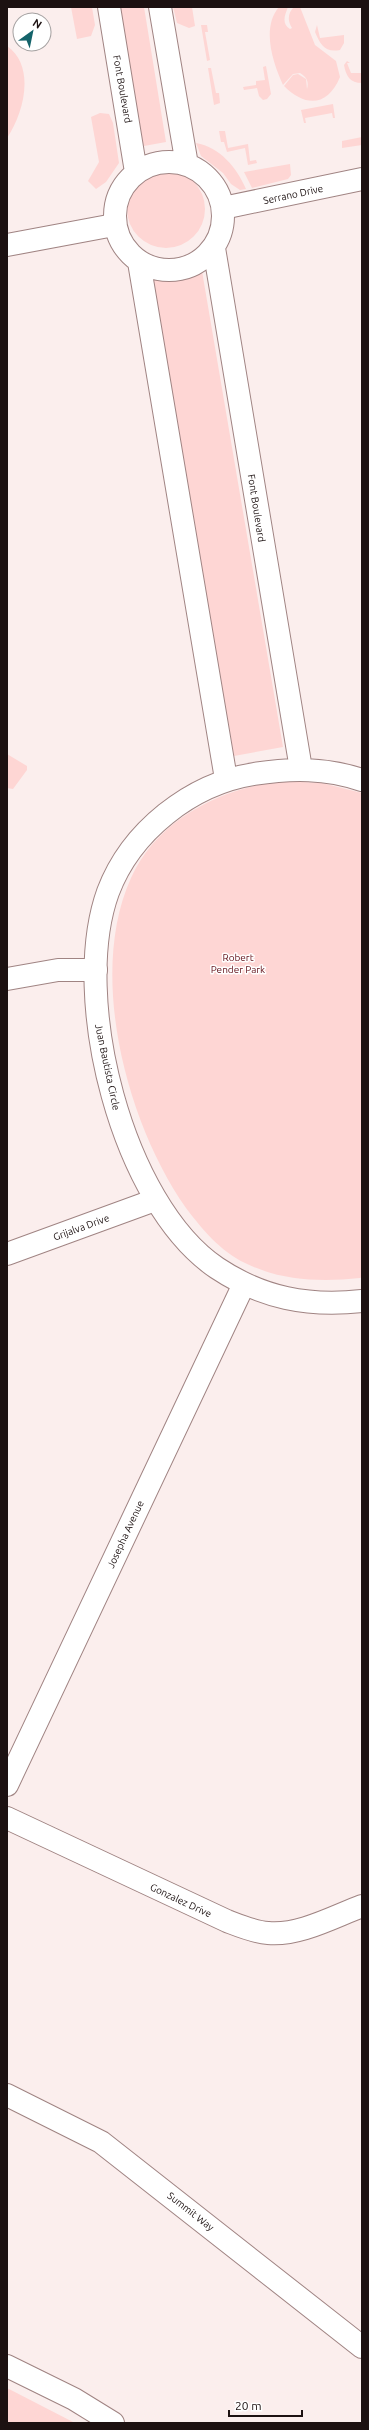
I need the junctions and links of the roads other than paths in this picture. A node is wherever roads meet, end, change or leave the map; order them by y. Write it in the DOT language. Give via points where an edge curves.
graph roads {
  1 [pos="109,7"];
  2 [pos="160,7"];
  3 [pos="187,165"];
  4 [pos="136,172"];
  5 [pos="362,179"];
  6 [pos="223,208"];
  7 [pos="114,225"];
  8 [pos="7,245"];
  9 [pos="214,248"];
  10 [pos="139,262"];
  11 [pos="301,769"];
  12 [pos="226,779"];
  13 [pos="362,780"];
  14 [pos="96,970"];
  15 [pos="7,979"];
  16 [pos="155,1200"];
  17 [pos="7,1254"];
  18 [pos="244,1284"];
  19 [pos="362,1302"];
  20 [pos="7,1785"];
  21 [pos="7,1818"];
  22 [pos="362,1906"];
  23 [pos="7,2095"];
  24 [pos="362,2347"];
  25 [pos="7,2366"];
  26 [pos="113,2423"];
  1 -- 4 [label="street, Font Boulevard"];
  2 -- 3 [label="street"];
  3 -- 4 [label="street" via="160,163"];
  3 -- 6 [label="street" via="204,174 216,188"];
  4 -- 7 [label="street" via="122,186 115,203"];
  5 -- 6 [label="street, Serrano Drive"];
  6 -- 9 [label="street" via="222,229"];
  7 -- 8 [label="street"];
  7 -- 10 [label="street" via="124,248"];
  9 -- 10 [label="street" via="198,262 180,270 161,271"];
  9 -- 11 [label="street, Font Boulevard"];
  10 -- 12 [label="street"];
  11 -- 12 [label="street, Juan Bautista Circle" via="282,769"];
  11 -- 13 [label="street, Juan Bautista Circle" via="328,771"];
  12 -- 14 [label="street, Juan Bautista Circle" via="178,805 148,830 126,857 108,892 100,928"];
  14 -- 15 [label="street" via="58,970"];
  14 -- 16 [label="street, Juan Bautista Circle" via="98,1020 118,1115 138,1167"];
  16 -- 17 [label="street, Grijalva Drive"];
  16 -- 18 [label="street, Juan Bautista Circle" via="193,1247 214,1266"];
  18 -- 19 [label="street, Juan Bautista Circle" via="292,1300 328,1305"];
  18 -- 20 [label="street, Josepha Avenue"];
  21 -- 22 [label="street, Gonzalez Drive" via="251,1930 269,1933 300,1930"];
  23 -- 24 [label="street, Summit Way" via="101,2142"];
  25 -- 26 [label="street" via="74,2399"];
}
